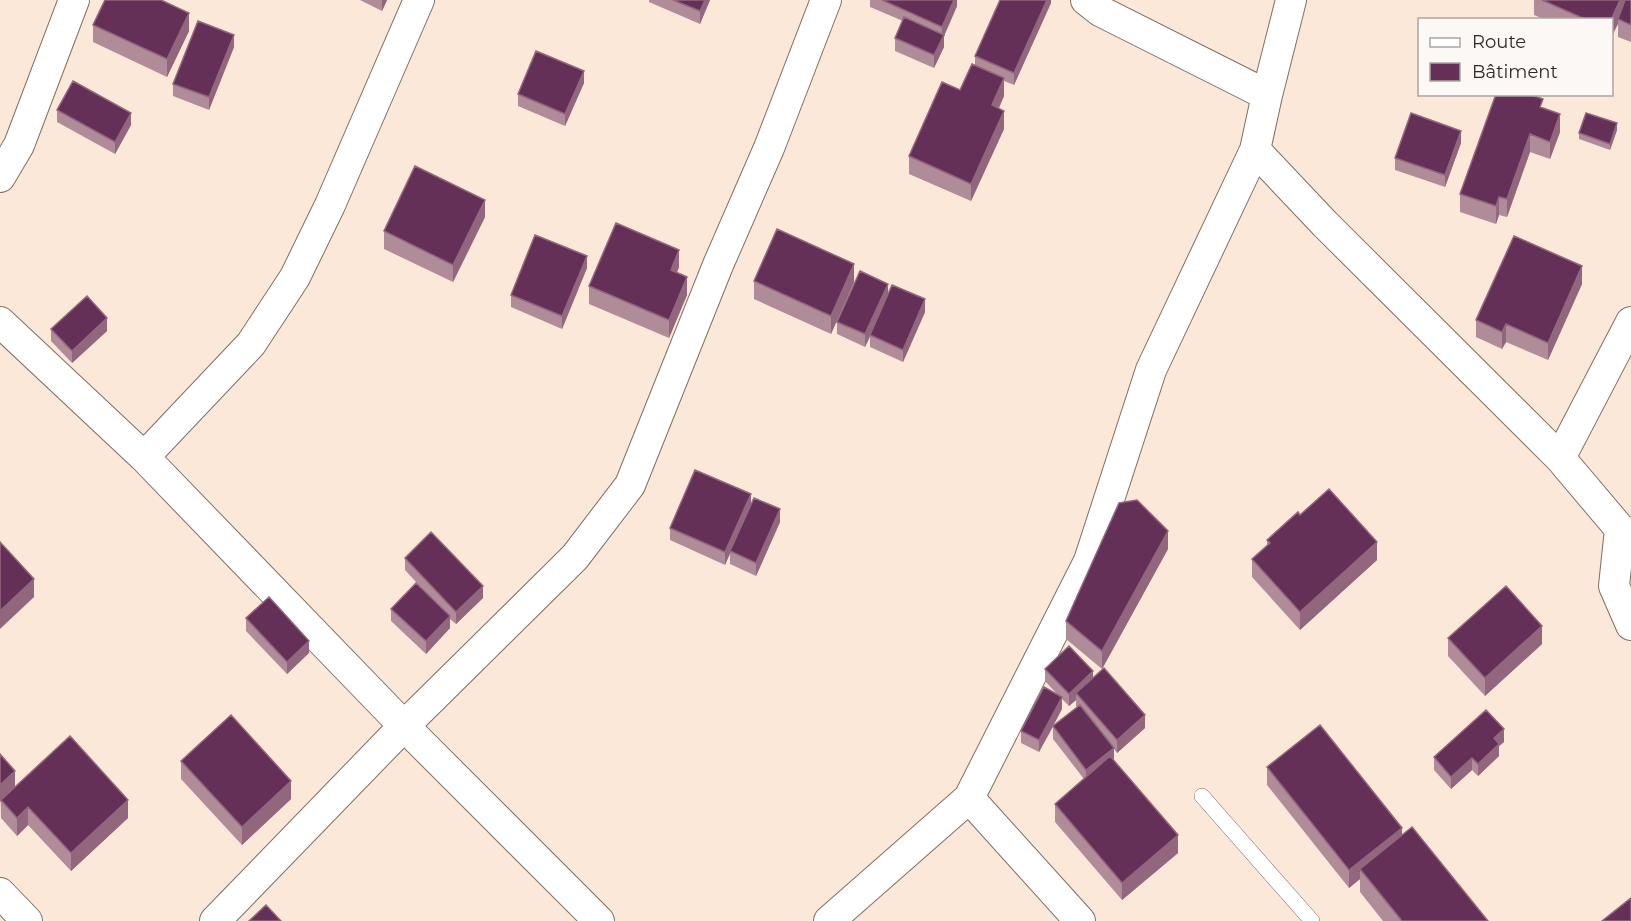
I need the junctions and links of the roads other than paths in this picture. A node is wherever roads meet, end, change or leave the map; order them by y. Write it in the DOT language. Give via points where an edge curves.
graph roads {
  1 [pos="74,0"];
  2 [pos="419,0"];
  3 [pos="826,0"];
  4 [pos="1086,0"];
  5 [pos="1291,0"];
  6 [pos="1267,95"];
  7 [pos="1255,150"];
  8 [pos="0,177"];
  9 [pos="0,322"];
  10 [pos="1631,322"];
  11 [pos="144,457"];
  12 [pos="1560,458"];
  13 [pos="1626,531"];
  14 [pos="1631,625"];
  15 [pos="404,726"];
  16 [pos="1202,796"];
  17 [pos="969,798"];
  18 [pos="0,893"];
  19 [pos="27,921"];
  20 [pos="215,921"];
  21 [pos="599,921"];
  22 [pos="829,921"];
  23 [pos="1080,921"];
  24 [pos="1312,921"];
  1 -- 8 [label="street" via="19,145"];
  2 -- 11 [label="street" via="295,277 251,344"];
  3 -- 15 [label="street" via="630,485 575,557"];
  4 -- 6 [label="street" via="1100,11"];
  5 -- 6 [label="street"];
  6 -- 7 [label="street"];
  7 -- 12 [label="street"];
  7 -- 17 [label="street" via="1151,370 1089,561"];
  9 -- 11 [label="street"];
  10 -- 12 [label="street"];
  11 -- 15 [label="street"];
  12 -- 13 [label="street"];
  13 -- 14 [label="street" via="1614,586"];
  15 -- 20 [label="street"];
  15 -- 21 [label="street"];
  16 -- 24 [label="lane"];
  17 -- 22 [label="street"];
  17 -- 23 [label="street"];
  18 -- 19 [label="street"];
}
